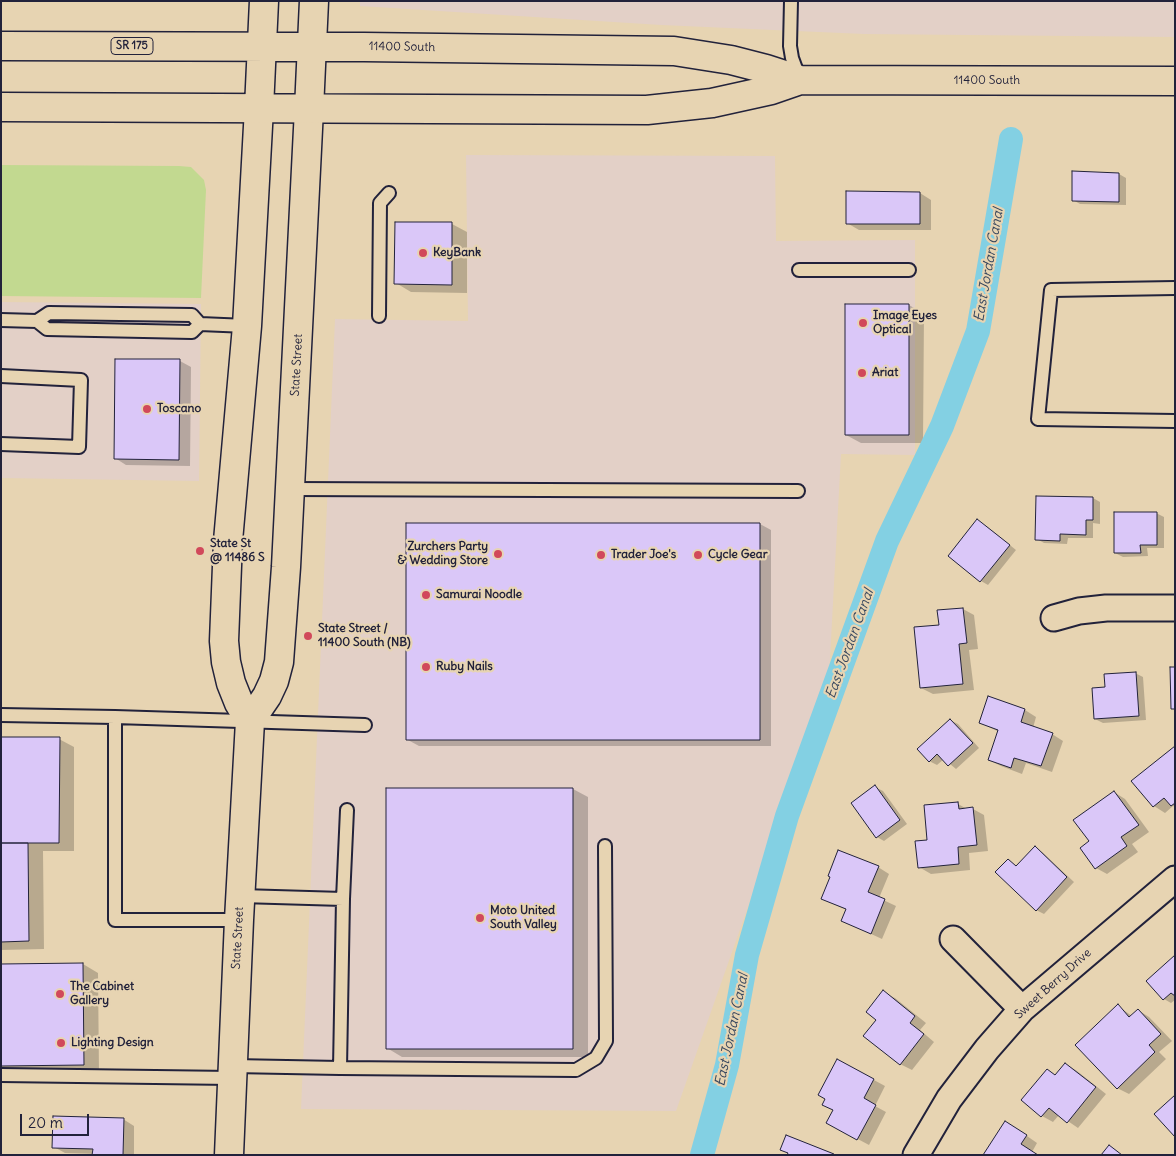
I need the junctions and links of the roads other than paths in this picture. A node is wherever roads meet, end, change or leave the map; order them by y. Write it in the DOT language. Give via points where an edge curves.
graph roads {
  1 [pos="264,1"];
  2 [pos="314,1"];
  3 [pos="792,1"];
  4 [pos="1,46"];
  5 [pos="262,46"];
  6 [pos="312,46"];
  7 [pos="800,80"];
  8 [pos="1175,81"];
  9 [pos="1,107"];
  10 [pos="259,108"];
  11 [pos="309,109"];
  12 [pos="389,193"];
  13 [pos="799,270"];
  14 [pos="909,270"];
  15 [pos="1175,288"];
  16 [pos="379,316"];
  17 [pos="1,320"];
  18 [pos="247,326"];
  19 [pos="1,376"];
  20 [pos="1175,421"];
  21 [pos="1,444"];
  22 [pos="291,490"];
  23 [pos="798,491"];
  24 [pos="1175,608"];
  25 [pos="1054,618"];
  26 [pos="1,715"];
  27 [pos="115,717"];
  28 [pos="250,721"];
  29 [pos="365,725"];
  30 [pos="346,810"];
  31 [pos="605,846"];
  32 [pos="1175,879"];
  33 [pos="343,899"];
  34 [pos="240,908"];
  35 [pos="953,939"];
  36 [pos="1022,1009"];
  37 [pos="340,1068"];
  38 [pos="233,1072"];
  39 [pos="1,1075"];
  40 [pos="229,1155"];
  41 [pos="916,1155"];
  1 -- 5 [label="main road"];
  2 -- 6 [label="main road, State Street"];
  3 -- 7 [label="lane" via="790,46"];
  4 -- 5 [label="main road, 11400 South / SR 175"];
  5 -- 6 [label="main road, 11400 South / SR 175"];
  5 -- 10 [label="main road"];
  6 -- 7 [label="main road, 11400 South" via="674,51 766,68"];
  6 -- 11 [label="main road, State Street"];
  7 -- 8 [label="main road, 11400 South"];
  7 -- 11 [label="main road, 11400 South" via="742,98 647,110"];
  9 -- 10 [label="main road, 11400 South"];
  10 -- 11 [label="main road, 11400 South"];
  10 -- 18 [label="main road"];
  11 -- 22 [label="main road, State Street"];
  12 -- 16 [label="lane" via="380,203"];
  13 -- 14 [label="lane"];
  15 -- 20 [label="lane" via="1051,290 1038,419"];
  17 -- 18 [label="lane" via="37,321 48,313 192,315 200,324"];
  18 -- 28 [label="main road" via="228,541 224,641 231,683"];
  19 -- 21 [label="lane" via="81,380 79,447"];
  22 -- 23 [label="lane"];
  22 -- 28 [label="main road, State Street" via="278,662 267,696"];
  24 -- 25 [label="street" via="1106,608"];
  26 -- 27 [label="lane"];
  27 -- 28 [label="lane"];
  27 -- 34 [label="lane" via="115,920"];
  28 -- 29 [label="lane"];
  28 -- 34 [label="main road, State Street"];
  30 -- 33 [label="lane"];
  31 -- 37 [label="lane" via="606,1041 596,1058 576,1070"];
  32 -- 36 [label="street, Sweet Berry Drive"];
  33 -- 34 [label="lane"];
  33 -- 37 [label="lane"];
  34 -- 38 [label="main road, State Street"];
  35 -- 36 [label="street"];
  36 -- 41 [label="street, Sweet Berry Drive" via="949,1099"];
  37 -- 38 [label="lane"];
  38 -- 39 [label="lane"];
  38 -- 40 [label="main road, State Street"];
}
